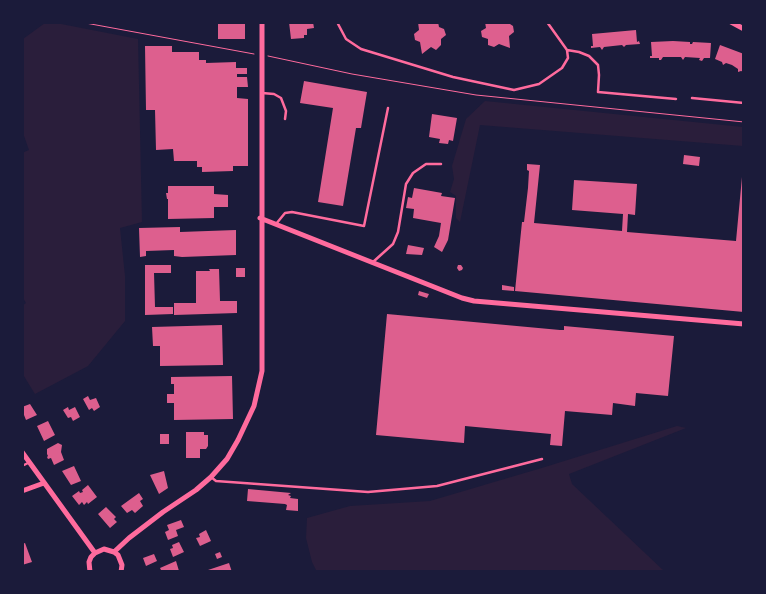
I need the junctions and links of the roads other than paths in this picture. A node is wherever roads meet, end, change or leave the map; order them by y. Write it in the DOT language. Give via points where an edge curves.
graph roads {
  1 [pos="262,22"];
  2 [pos="337,22"];
  3 [pos="547,22"];
  4 [pos="731,22"];
  5 [pos="744,29"];
  6 [pos="567,50"];
  7 [pos="262,92"];
  8 [pos="692,98"];
  9 [pos="676,99"];
  10 [pos="744,103"];
  11 [pos="388,108"];
  12 [pos="285,118"];
  13 [pos="441,164"];
  14 [pos="260,218"];
  15 [pos="276,224"];
  16 [pos="373,262"];
  17 [pos="744,324"];
  18 [pos="22,452"];
  19 [pos="542,458"];
  20 [pos="30,463"];
  21 [pos="22,466"];
  22 [pos="211,477"];
  23 [pos="44,483"];
  24 [pos="22,491"];
  25 [pos="114,552"];
  26 [pos="95,553"];
  27 [pos="123,571"];
  28 [pos="90,572"];
  1 -- 7 [label="street"];
  2 -- 6 [label="lane" via="346,39 361,49 453,77 514,90 540,84 562,68 568,58"];
  3 -- 6 [label="lane"];
  4 -- 5 [label="street"];
  6 -- 9 [label="lane" via="589,56 598,65 598,92"];
  7 -- 12 [label="lane" via="281,98"];
  7 -- 14 [label="street"];
  8 -- 10 [label="lane"];
  11 -- 15 [label="lane" via="364,226 292,212 280,217"];
  13 -- 16 [label="lane" via="426,164 413,173 406,184 394,244"];
  14 -- 15 [label="street"];
  14 -- 22 [label="street" via="262,371 248,421 227,459"];
  15 -- 16 [label="street"];
  16 -- 17 [label="street" via="474,301"];
  18 -- 20 [label="street"];
  19 -- 22 [label="lane" via="437,486 368,492 216,481"];
  20 -- 21 [label="lane"];
  20 -- 23 [label="street"];
  22 -- 25 [label="street"];
  23 -- 24 [label="street"];
  23 -- 26 [label="street"];
  25 -- 26 [label="street" via="104,549"];
  25 -- 27 [label="street" via="121,560"];
  26 -- 28 [label="street" via="89,562"];
}
